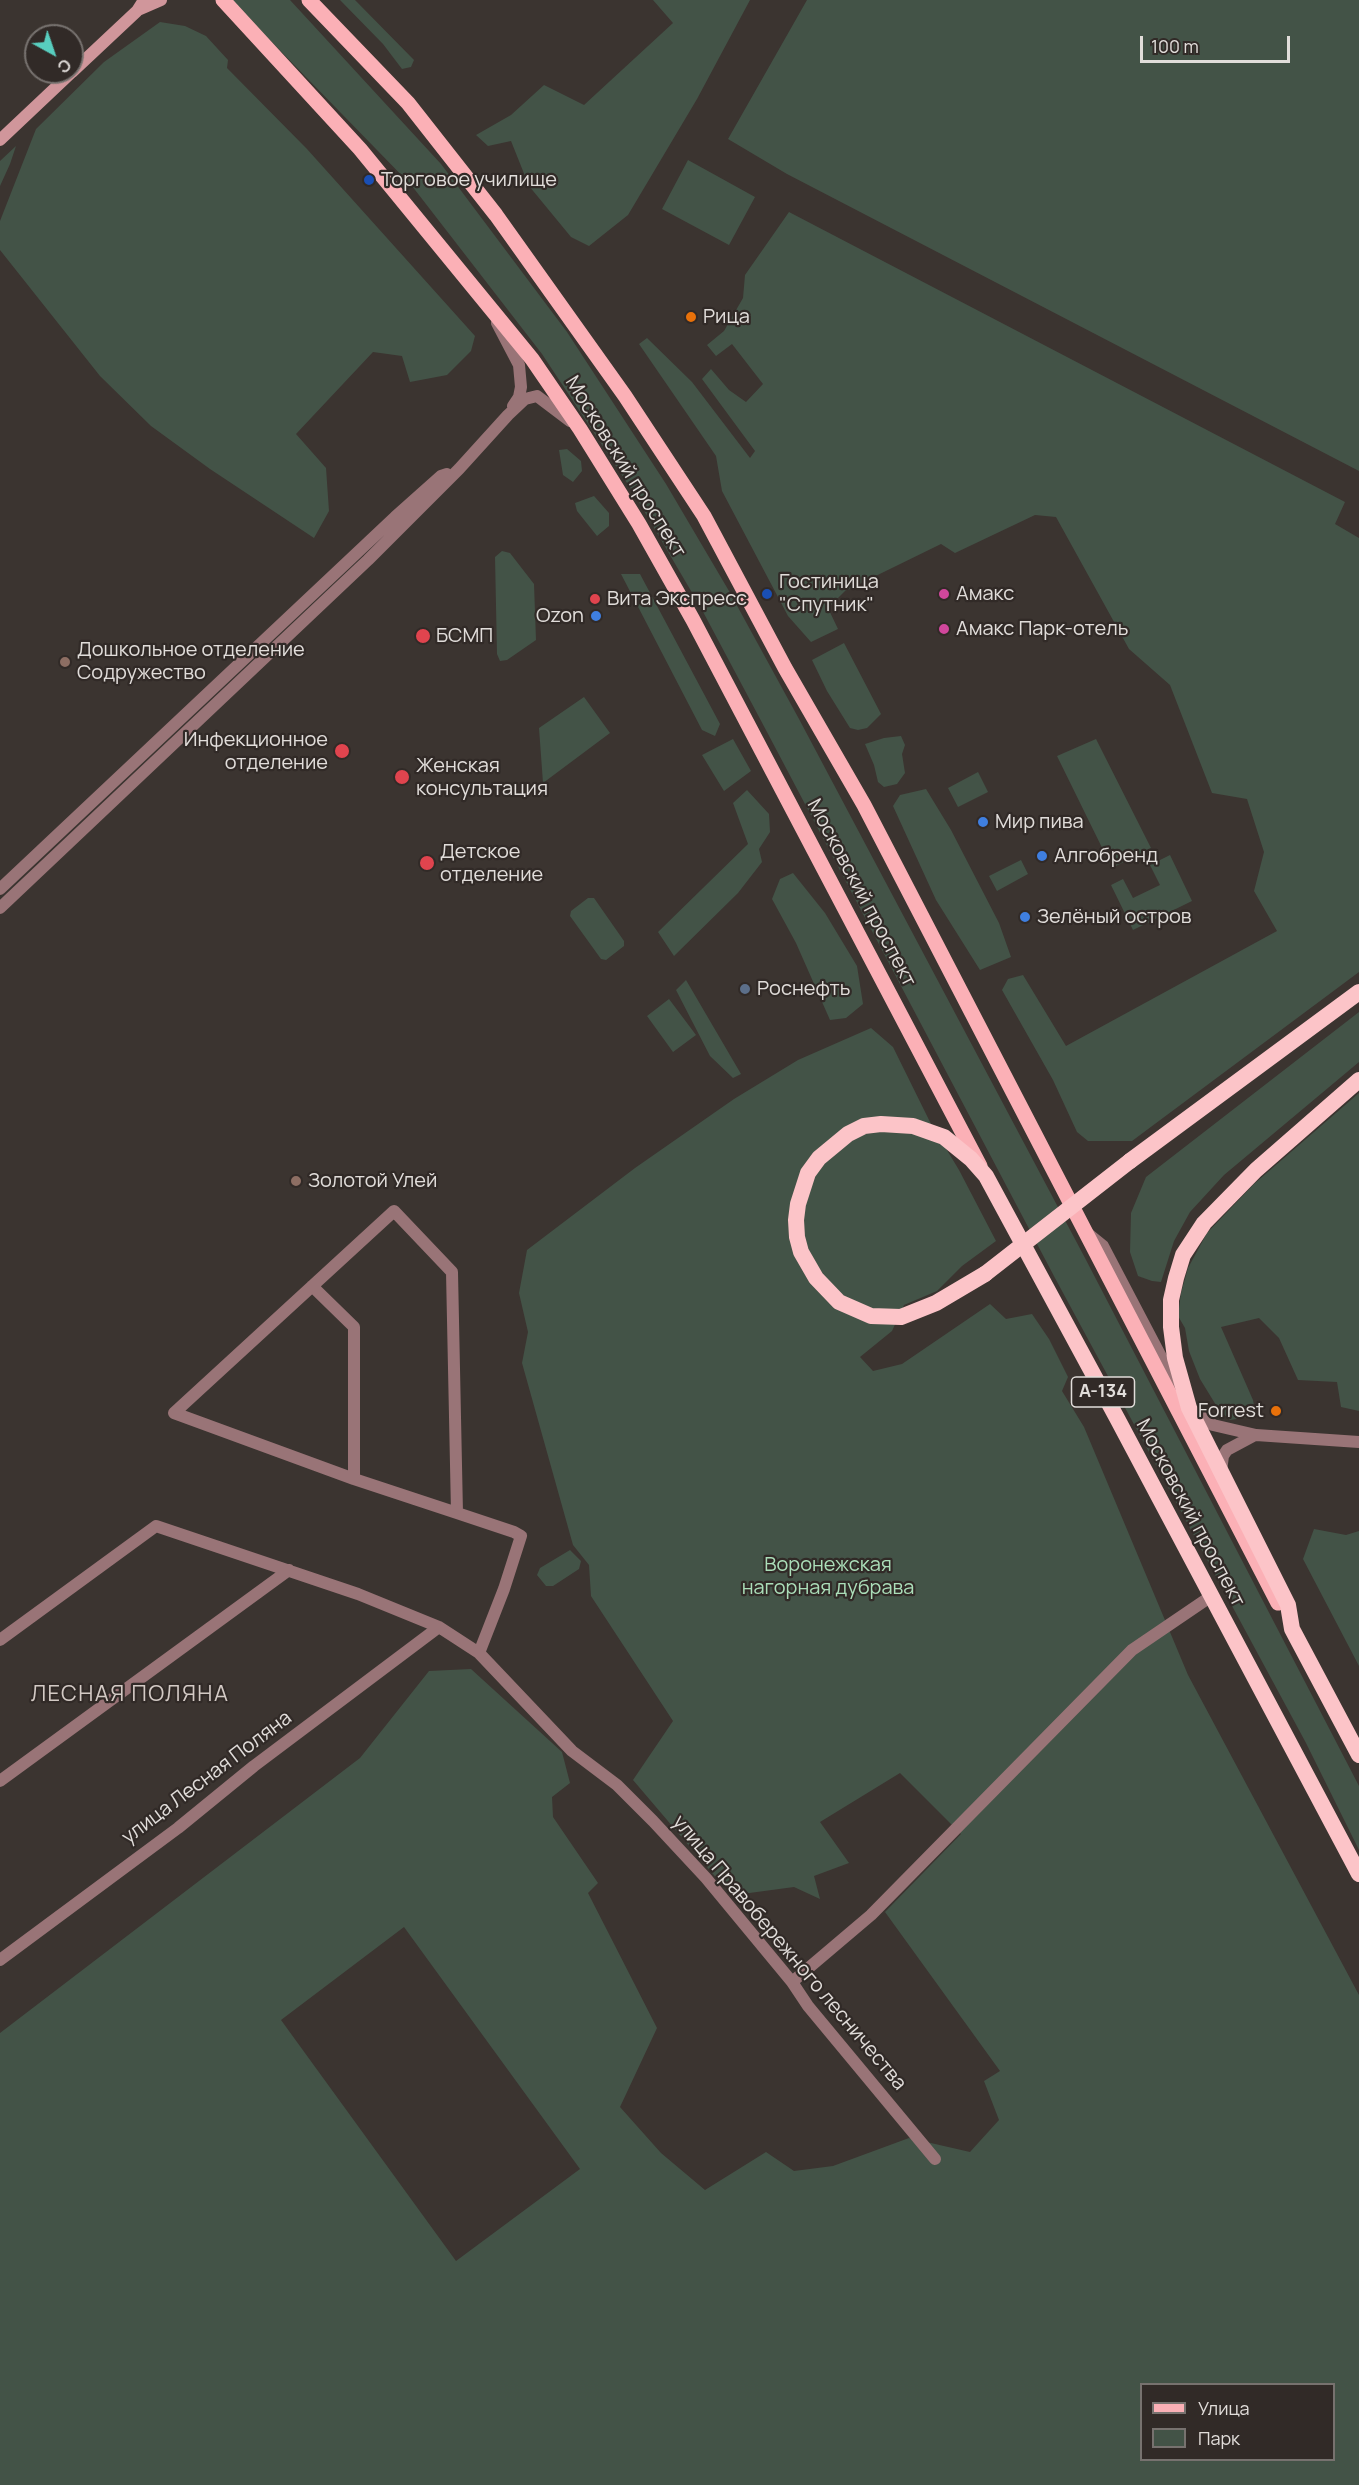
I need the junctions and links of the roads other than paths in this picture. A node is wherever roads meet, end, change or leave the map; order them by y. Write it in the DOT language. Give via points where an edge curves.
graph roads {
  1 [pos="161,0"];
  2 [pos="217,0"];
  3 [pos="309,0"];
  4 [pos="140,5"];
  5 [pos="228,5"];
  6 [pos="84,60"];
  7 [pos="59,84"];
  8 [pos="0,140"];
  9 [pos="485,302"];
  10 [pos="508,415"];
  11 [pos="580,429"];
  12 [pos="459,469"];
  13 [pos="0,889"];
  14 [pos="0,908"];
  15 [pos="1359,992"];
  16 [pos="1359,1080"];
  17 [pos="986,1176"];
  18 [pos="1082,1228"];
  19 [pos="312,1286"];
  20 [pos="1189,1408"];
  21 [pos="1256,1435"];
  22 [pos="1359,1442"];
  23 [pos="1221,1472"];
  24 [pos="354,1479"];
  25 [pos="457,1513"];
  26 [pos="289,1570"];
  27 [pos="1210,1597"];
  28 [pos="439,1627"];
  29 [pos="1292,1629"];
  30 [pos="0,1640"];
  31 [pos="478,1653"];
  32 [pos="1359,1755"];
  33 [pos="0,1781"];
  34 [pos="1359,1875"];
  35 [pos="0,1960"];
  36 [pos="792,1982"];
  37 [pos="935,2159"];
  1 -- 4 [label="main road"];
  2 -- 5 [label="main road"];
  3 -- 18 [label="main road, Московский проспект" via="408,103 496,215 625,396 704,516 864,805"];
  4 -- 6 [label="main road"];
  5 -- 9 [label="main road, Московский проспект" via="360,149"];
  7 -- 8 [label="main road"];
  9 -- 10 [label="street" via="519,365 519,397"];
  9 -- 11 [label="main road, Московский проспект" via="532,359"];
  10 -- 11 [label="street" via="525,399 537,396"];
  10 -- 12 [label="street"];
  11 -- 17 [label="main road, Московский проспект" via="693,620"];
  12 -- 13 [label="street" via="441,476 395,517"];
  12 -- 14 [label="street" via="360,568"];
  15 -- 17 [label="highway, bridge" via="985,1274 918,1311 902,1317 871,1316 839,1302 816,1278 801,1252 796,1221 802,1187 819,1158 864,1126 913,1126 932,1132 957,1146"];
  16 -- 20 [label="highway" via="1230,1194 1204,1223 1184,1256 1171,1300 1171,1327"];
  17 -- 27 [label="highway, Московский проспект / А-134"];
  18 -- 20 [label="street" via="1103,1246"];
  18 -- 29 [label="main road, Московский проспект"];
  19 -- 24 [label="street" via="354,1327"];
  19 -- 24 [label="street" via="174,1413"];
  19 -- 25 [label="street" via="394,1211 452,1272"];
  20 -- 21 [label="street" via="1213,1425"];
  20 -- 23 [label="highway"];
  21 -- 22 [label="street"];
  21 -- 23 [label="street" via="1227,1450"];
  23 -- 29 [label="highway" via="1288,1605"];
  24 -- 25 [label="street"];
  25 -- 31 [label="street" via="521,1536"];
  26 -- 28 [label="street"];
  26 -- 30 [label="street" via="156,1526"];
  26 -- 33 [label="street"];
  27 -- 34 [label="highway, Московский проспект / А-134"];
  27 -- 36 [label="street" via="1132,1650 871,1915"];
  28 -- 31 [label="street"];
  28 -- 35 [label="street, улица Лесная Поляна"];
  29 -- 32 [label="highway, Московский проспект"];
  31 -- 36 [label="street, улица Правобережного лесничества" via="572,1751 616,1785 653,1821"];
  36 -- 37 [label="street, улица Правобережного лесничества"];
}
